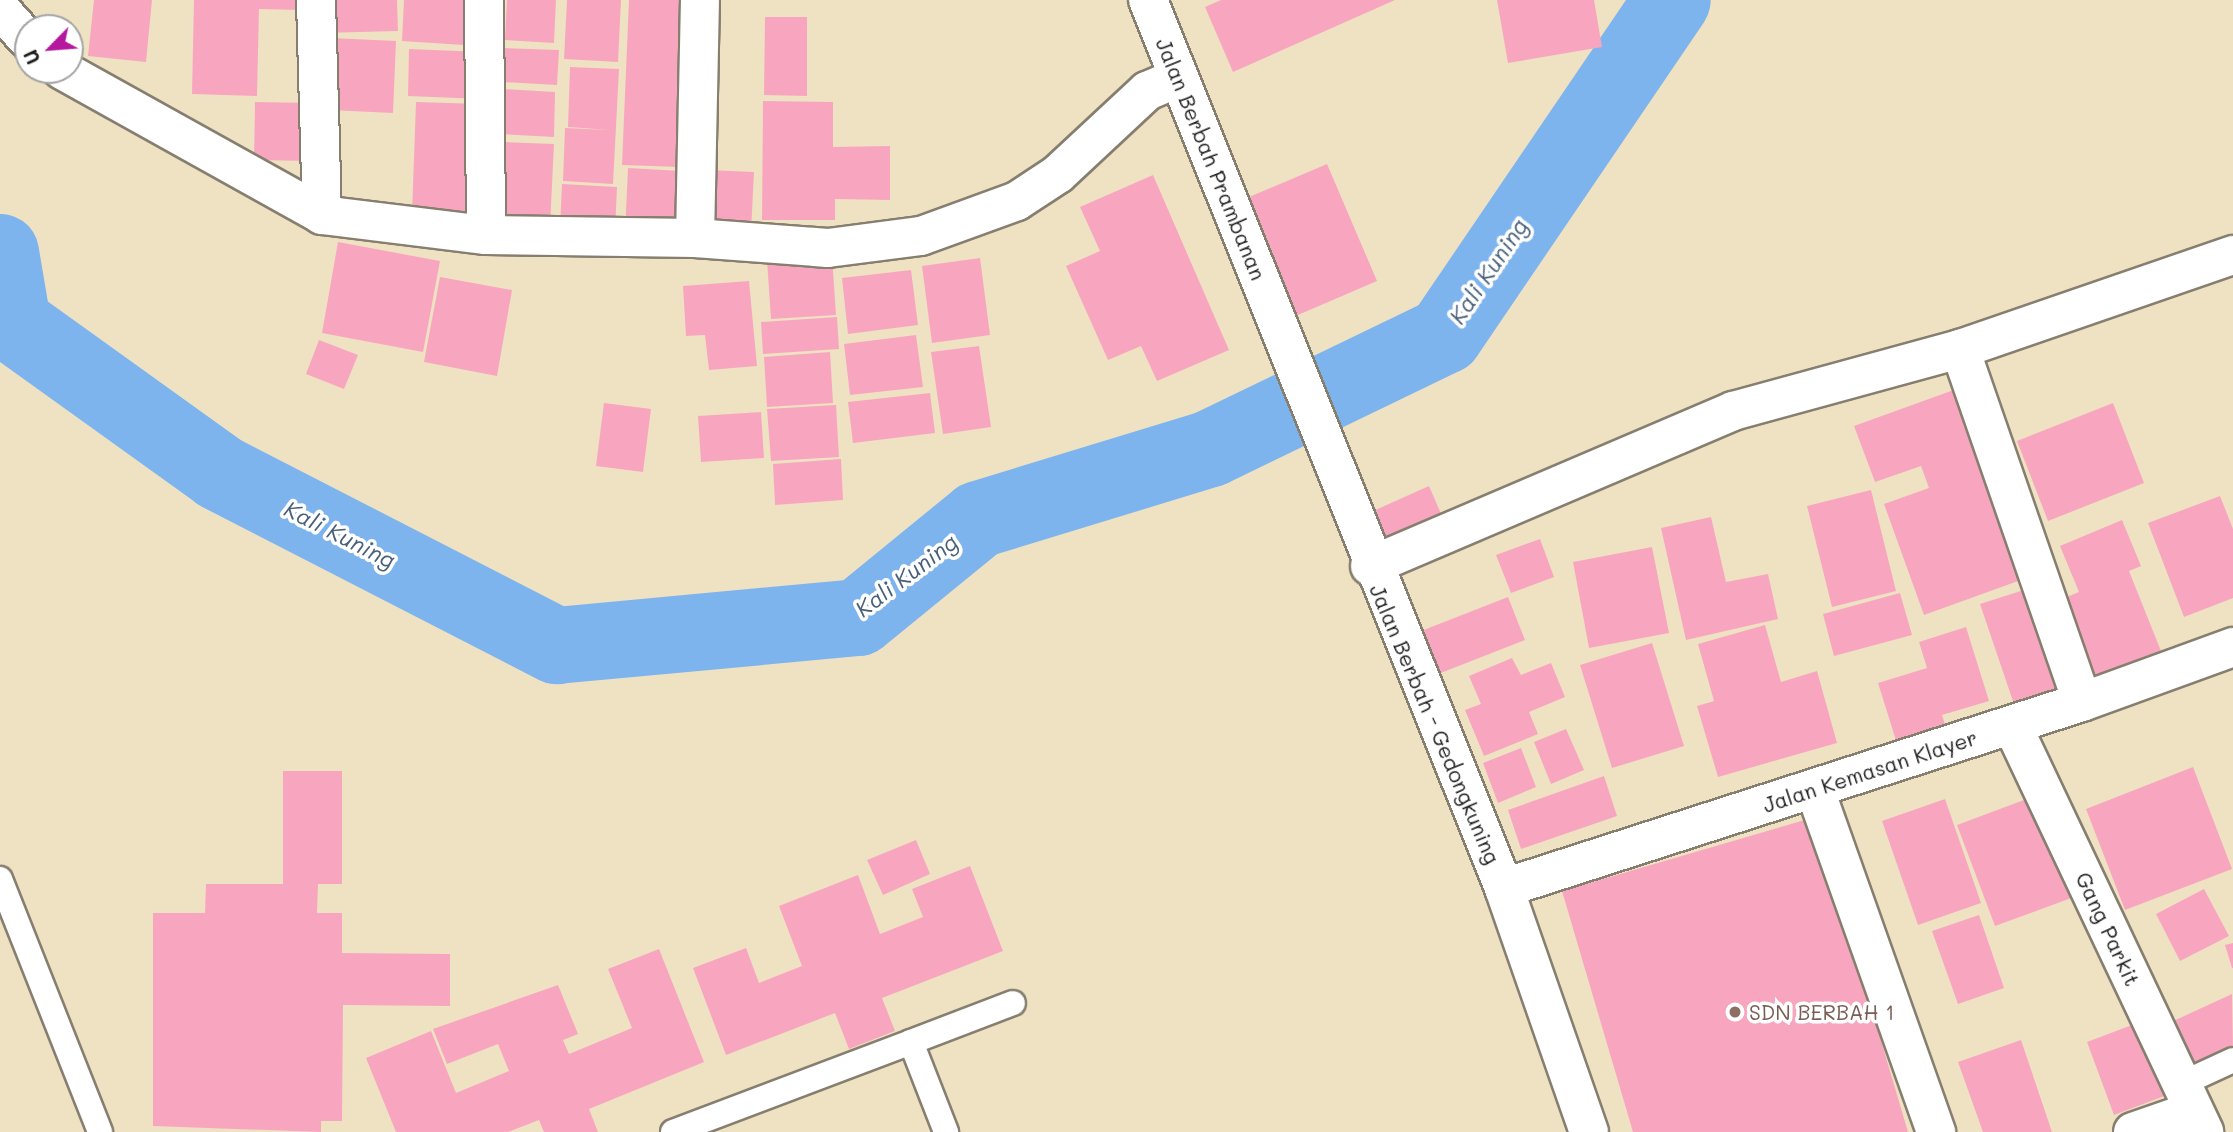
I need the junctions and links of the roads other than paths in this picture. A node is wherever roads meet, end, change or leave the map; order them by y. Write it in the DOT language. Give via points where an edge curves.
graph roads {
  1 [pos="316,0"];
  2 [pos="484,0"];
  3 [pos="700,0"];
  4 [pos="1148,0"];
  5 [pos="0,9"];
  6 [pos="14,24"];
  7 [pos="1178,78"];
  8 [pos="84,82"];
  9 [pos="322,215"];
  10 [pos="485,234"];
  11 [pos="695,238"];
  12 [pos="2233,256"];
  13 [pos="1275,318"];
  14 [pos="1959,349"];
  15 [pos="1370,566"];
  16 [pos="2233,647"];
  17 [pos="2082,702"];
  18 [pos="2012,725"];
  19 [pos="1815,790"];
  20 [pos="0,879"];
  21 [pos="1504,888"];
  22 [pos="1013,1003"];
  23 [pos="911,1042"];
  24 [pos="2233,1060"];
  25 [pos="2193,1109"];
  26 [pos="100,1132"];
  27 [pos="673,1132"];
  28 [pos="946,1132"];
  29 [pos="1589,1132"];
  30 [pos="1936,1132"];
  31 [pos="2133,1132"];
  1 -- 9 [label="street"];
  2 -- 10 [label="street"];
  3 -- 11 [label="street"];
  4 -- 7 [label="street, Jalan Berbah Prambanan"];
  5 -- 6 [label="street"];
  7 -- 11 [label="street" via="1147,91 1058,174 972,220 921,236 828,248"];
  7 -- 13 [label="street, Jalan Berbah Prambanan"];
  8 -- 9 [label="street"];
  9 -- 10 [label="street"];
  10 -- 11 [label="street"];
  12 -- 14 [label="street"];
  13 -- 15 [label="street, Jalan Berbah - Gedongkuning"];
  14 -- 15 [label="street" via="1733,411"];
  14 -- 17 [label="street"];
  15 -- 21 [label="street, Jalan Berbah - Gedongkuning"];
  16 -- 17 [label="street, Jalan Kemasan Klayer"];
  17 -- 18 [label="street, Jalan Kemasan Klayer"];
  18 -- 19 [label="street, Jalan Kemasan Klayer"];
  18 -- 25 [label="street, Gang Parkit"];
  19 -- 21 [label="street, Jalan Kemasan Klayer"];
  19 -- 30 [label="street"];
  20 -- 26 [label="lane"];
  21 -- 29 [label="street, Jalan Berbah - Gedongkuning"];
  22 -- 23 [label="lane"];
  23 -- 27 [label="lane"];
  23 -- 28 [label="lane"];
  24 -- 25 [label="lane"];
  25 -- 31 [label="street"];
}
